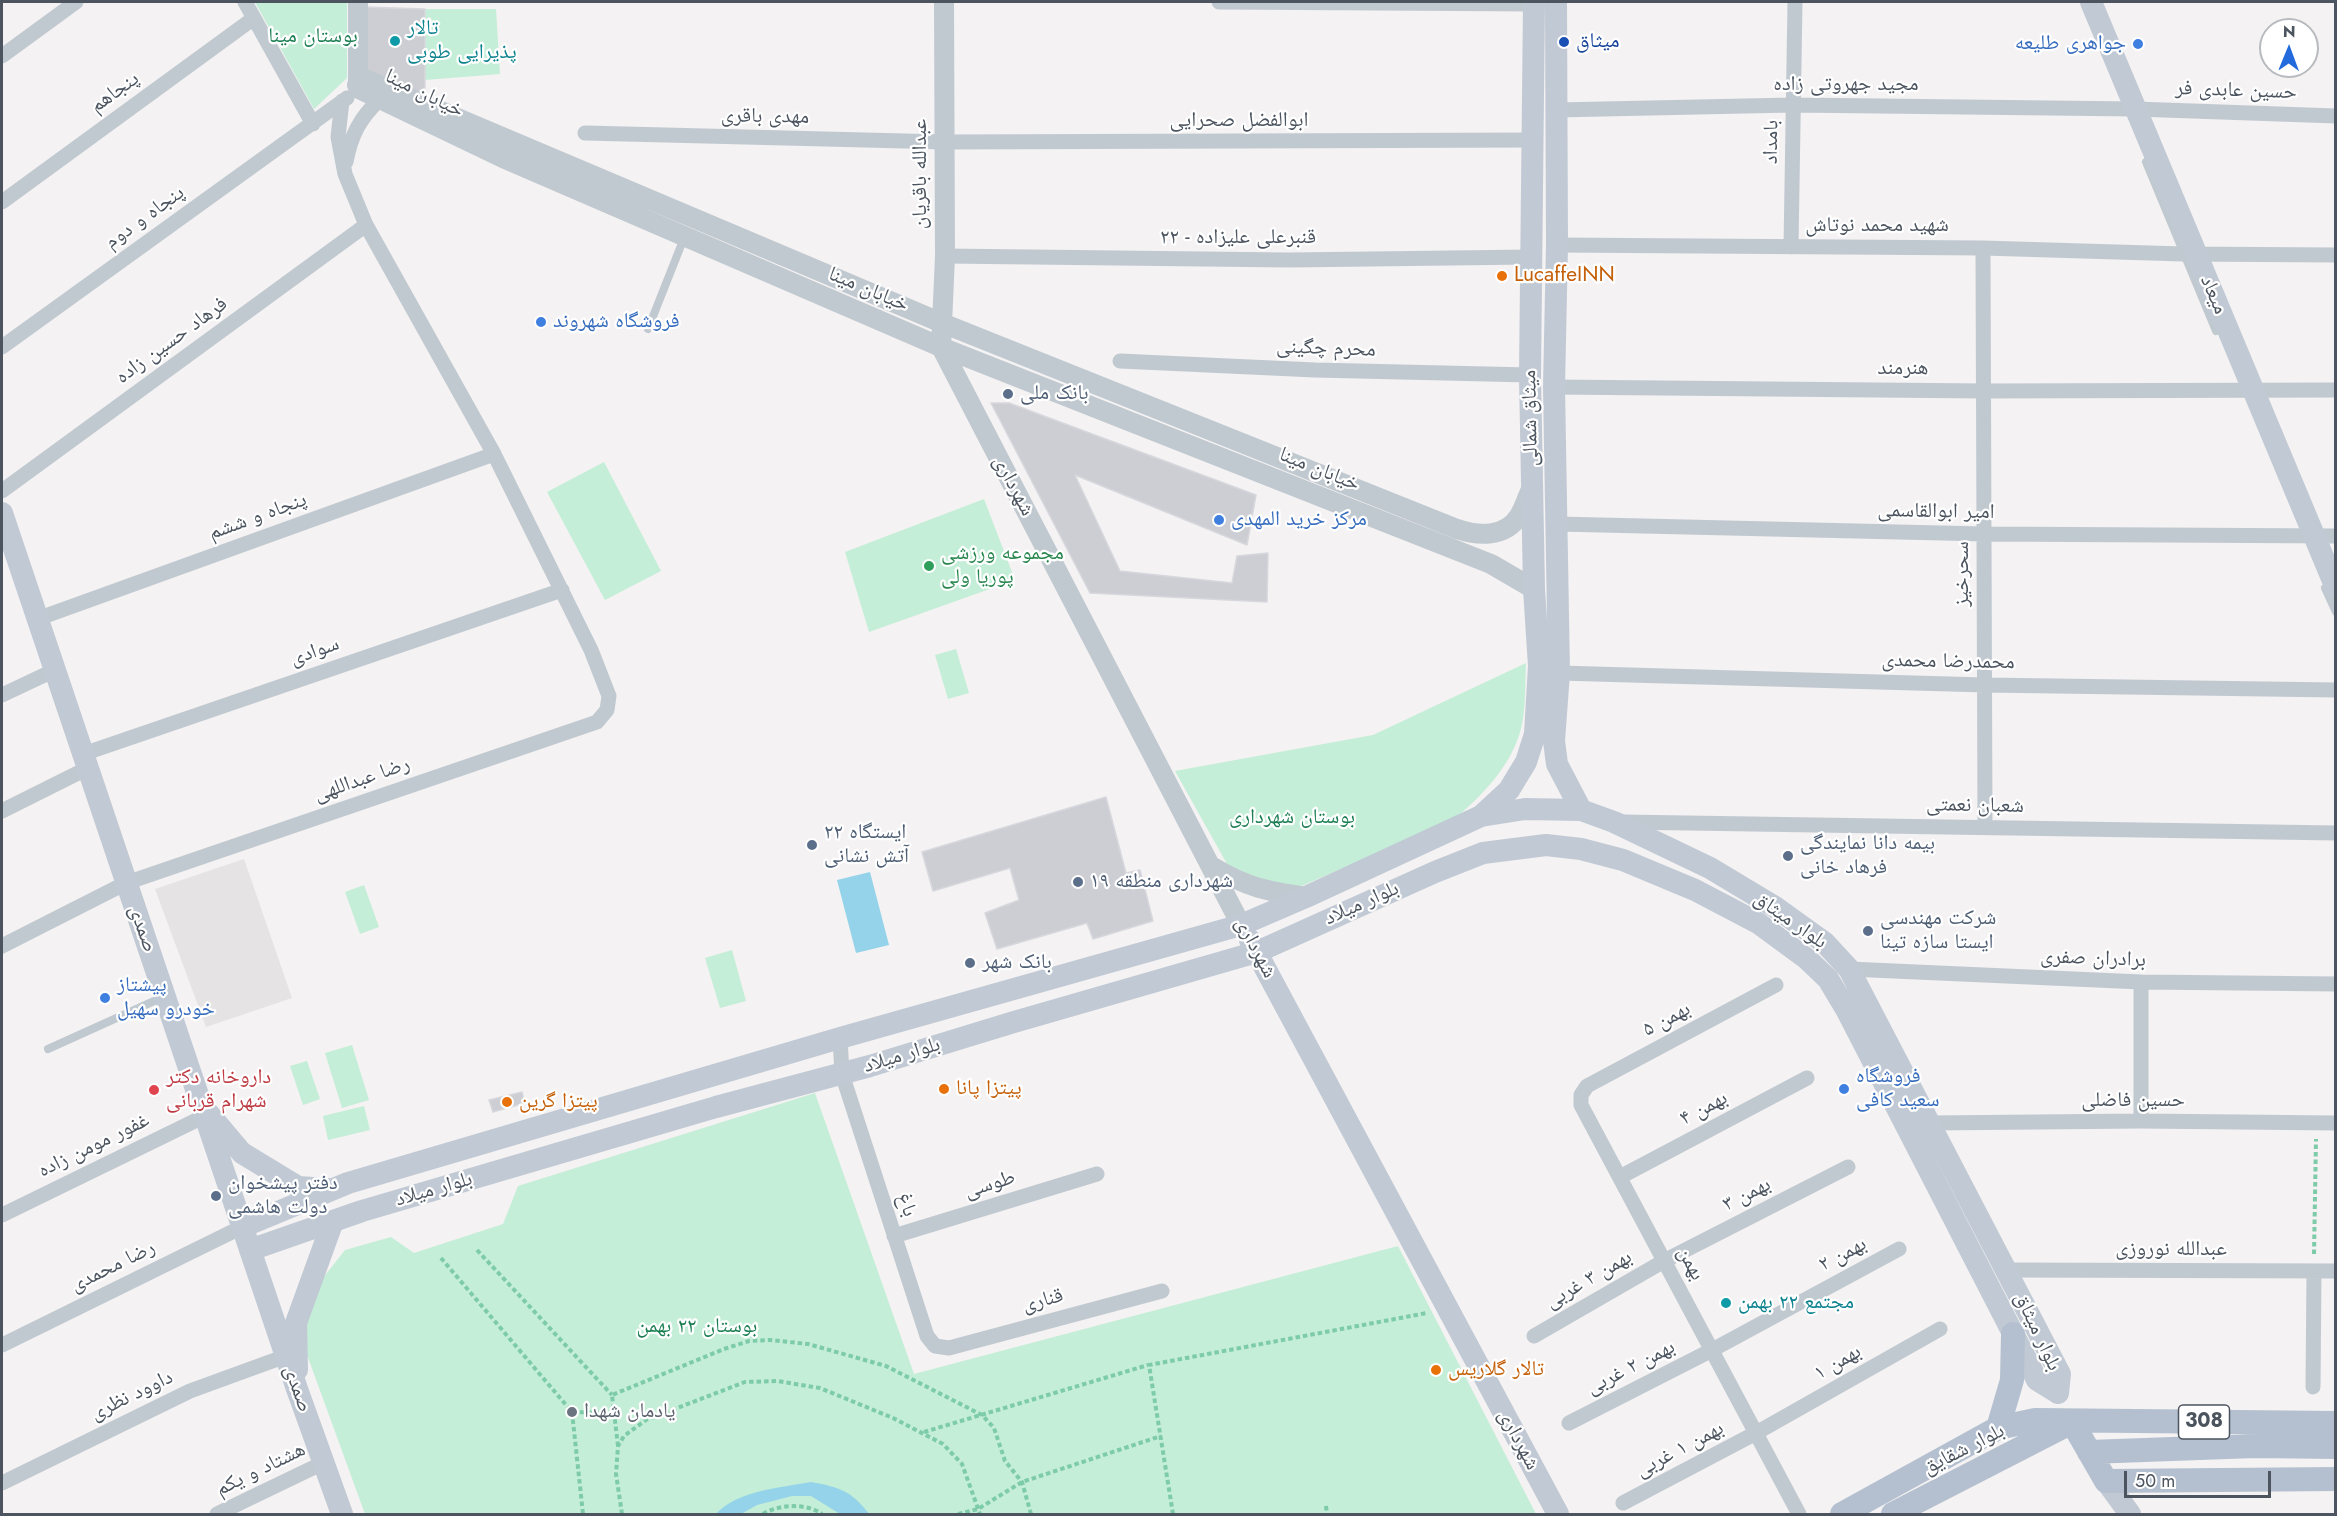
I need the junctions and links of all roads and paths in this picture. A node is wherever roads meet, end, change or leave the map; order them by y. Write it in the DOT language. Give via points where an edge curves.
graph roads {
  1 [pos="76,2"];
  2 [pos="245,2"];
  3 [pos="357,2"];
  4 [pos="944,2"];
  5 [pos="1220,2"];
  6 [pos="1542,2"];
  7 [pos="1795,2"];
  8 [pos="2083,2"];
  9 [pos="2091,2"];
  10 [pos="254,18"];
  11 [pos="2,56"];
  12 [pos="2108,66"];
  13 [pos="359,85"];
  14 [pos="380,99"];
  15 [pos="342,101"];
  16 [pos="1793,105"];
  17 [pos="2127,109"];
  18 [pos="1556,110"];
  19 [pos="2336,116"];
  20 [pos="313,124"];
  21 [pos="585,133"];
  22 [pos="1533,140"];
  23 [pos="945,142"];
  24 [pos="2141,150"];
  25 [pos="345,174"];
  26 [pos="2,202"];
  27 [pos="366,225"];
  28 [pos="684,237"];
  29 [pos="1557,245"];
  30 [pos="1791,247"];
  31 [pos="1983,248"];
  32 [pos="2190,255"];
  33 [pos="2336,255"];
  34 [pos="945,256"];
  35 [pos="1531,257"];
  36 [pos="942,323"];
  37 [pos="648,329"];
  38 [pos="2219,337"];
  39 [pos="2,347"];
  40 [pos="941,347"];
  41 [pos="1120,361"];
  42 [pos="1530,375"];
  43 [pos="1554,387"];
  44 [pos="2244,389"];
  45 [pos="2336,390"];
  46 [pos="1984,391"];
  47 [pos="494,454"];
  48 [pos="1533,486"];
  49 [pos="2,491"];
  50 [pos="2,513"];
  51 [pos="1558,524"];
  52 [pos="1984,534"];
  53 [pos="2336,536"];
  54 [pos="2306,537"];
  55 [pos="8,552"];
  56 [pos="2329,584"];
  57 [pos="1534,589"];
  58 [pos="562,590"];
  59 [pos="1558,590"];
  60 [pos="2336,612"];
  61 [pos="37,619"];
  62 [pos="55,670"];
  63 [pos="1559,673"];
  64 [pos="1984,685"];
  65 [pos="2336,690"];
  66 [pos="2,695"];
  67 [pos="85,761"];
  68 [pos="1581,810"];
  69 [pos="2,811"];
  70 [pos="1481,816"];
  71 [pos="1614,822"];
  72 [pos="1985,827"];
  73 [pos="2336,833"];
  74 [pos="1546,845"];
  75 [pos="1212,867"];
  76 [pos="126,883"];
  77 [pos="1306,897"];
  78 [pos="1241,925"];
  79 [pos="2,946"];
  80 [pos="1257,952"];
  81 [pos="1849,969"];
  82 [pos="2141,982"];
  83 [pos="2336,984"];
  84 [pos="1776,985"];
  85 [pos="165,997"];
  86 [pos="840,1038"];
  87 [pos="48,1049"];
  88 [pos="842,1074"];
  89 [pos="1807,1078"];
  90 [pos="1581,1095"];
  91 [pos="641,1099"];
  92 [pos="203,1110"];
  93 [pos="2141,1122"];
  94 [pos="1931,1123"];
  95 [pos="2316,1123"];
  96 [pos="2336,1123"];
  97 [pos="649,1127"];
  98 [pos="1848,1167"];
  99 [pos="1097,1174"];
  100 [pos="1620,1177"];
  101 [pos="329,1190"];
  102 [pos="2,1215"];
  103 [pos="333,1221"];
  104 [pos="242,1227"];
  105 [pos="894,1236"];
  106 [pos="1899,1249"];
  107 [pos="250,1250"];
  108 [pos="477,1250"];
  109 [pos="441,1258"];
  110 [pos="1664,1261"];
  111 [pos="2007,1270"];
  112 [pos="2314,1271"];
  113 [pos="2336,1271"];
  114 [pos="1162,1292"];
  115 [pos="1448,1309"];
  116 [pos="1940,1329"];
  117 [pos="2013,1334"];
  118 [pos="1534,1336"];
  119 [pos="2,1345"];
  120 [pos="935,1346"];
  121 [pos="1712,1350"];
  122 [pos="286,1356"];
  123 [pos="1148,1365"];
  124 [pos="2313,1387"];
  125 [pos="297,1389"];
  126 [pos="2058,1393"];
  127 [pos="612,1395"];
  128 [pos="572,1412"];
  129 [pos="614,1413"];
  130 [pos="982,1415"];
  131 [pos="2072,1422"];
  132 [pos="1569,1423"];
  133 [pos="2336,1423"];
  134 [pos="1998,1428"];
  135 [pos="923,1432"];
  136 [pos="1756,1433"];
  137 [pos="1161,1436"];
  138 [pos="618,1446"];
  139 [pos="2336,1447"];
  140 [pos="2089,1452"];
  141 [pos="323,1463"];
  142 [pos="2336,1479"];
  143 [pos="1022,1482"];
  144 [pos="2,1483"];
  145 [pos="2108,1485"];
  146 [pos="1623,1503"];
  147 [pos="1326,1506"];
  148 [pos="979,1512"];
  149 [pos="217,1515"];
  150 [pos="342,1515"];
  151 [pos="583,1515"];
  152 [pos="622,1515"];
  153 [pos="763,1515"];
  154 [pos="822,1515"];
  155 [pos="958,1515"];
  156 [pos="1032,1515"];
  157 [pos="1173,1515"];
  158 [pos="1327,1515"];
  159 [pos="1558,1515"];
  160 [pos="1799,1515"];
  161 [pos="1842,1515"];
  162 [pos="1893,1515"];
  163 [pos="2112,1515"];
  164 [pos="2130,1515"];
  1 -- 11 [label="street"];
  2 -- 10 [label="street"];
  3 -- 13 [label="street"];
  4 -- 23 [label="street, عبدالله باقریان"];
  5 -- 6 [label="street"];
  6 -- 18 [label="main road, میثاق شمالی"];
  6 -- 22 [label="main road, میثاق شمالی"];
  7 -- 16 [label="street, بامداد"];
  8 -- 12 [label="lane"];
  9 -- 17 [label="main road, میعاد"];
  10 -- 20 [label="street"];
  10 -- 26 [label="street, پنجاهم"];
  13 -- 14 [label="street, خیابان مینا"];
  13 -- 15 [label="street, پنجاه و دوم"];
  13 -- 36 [label="street, خیابان مینا" via="365,79"];
  14 -- 25 [label="street" via="356,127"];
  14 -- 28 [label="street, خیابان مینا"];
  15 -- 20 [label="street, پنجاه و دوم"];
  15 -- 25 [label="street" via="338,137"];
  16 -- 17 [label="street, مجید جهروتی زاده"];
  16 -- 18 [label="street, مجید جهروتی زاده"];
  16 -- 30 [label="street, بامداد"];
  17 -- 19 [label="street, حسین عابدی‌ فر"];
  17 -- 32 [label="main road, میعاد"];
  18 -- 29 [label="main road, میثاق شمالی"];
  20 -- 39 [label="street, پنجاه و دوم"];
  21 -- 23 [label="street, مهدی باقری"];
  22 -- 23 [label="street, ابوالفضل صحرایی"];
  22 -- 35 [label="main road, میثاق شمالی"];
  23 -- 34 [label="street, عبدالله باقریان"];
  24 -- 32 [label="lane"];
  25 -- 27 [label="street"];
  27 -- 47 [label="street"];
  27 -- 49 [label="street, فرهاد حسین زاده"];
  28 -- 37 [label="lane"];
  28 -- 40 [label="street, خیابان مینا"];
  29 -- 30 [label="street, شهید محمد نوتاش"];
  29 -- 43 [label="main road, میثاق شمالی"];
  30 -- 31 [label="street, شهید محمد نوتاش"];
  31 -- 32 [label="street, شهید محمد نوتاش"];
  31 -- 46 [label="street, سحرخیز"];
  32 -- 33 [label="street, شهید محمد نوتاش"];
  32 -- 38 [label="lane"];
  32 -- 44 [label="main road, میعاد"];
  34 -- 35 [label="street, قنبرعلی علیزاده - ۲۲" via="1289,260"];
  34 -- 36 [label="street, عبدالله باقریان"];
  35 -- 42 [label="main road, میثاق شمالی"];
  36 -- 40 [label="street, عبدالله باقریان"];
  36 -- 48 [label="street, خیابان مینا" via="1474,535 1505,530 1519,518"];
  40 -- 57 [label="street, خیابان مینا" via="1491,564"];
  40 -- 75 [label="street, شهرداری"];
  41 -- 42 [label="street, محرم چگینی"];
  42 -- 48 [label="main road, میثاق شمالی"];
  43 -- 46 [label="street, هنرمند"];
  43 -- 51 [label="main road, میثاق شمالی"];
  44 -- 45 [label="street, هنرمند"];
  44 -- 46 [label="street, هنرمند"];
  44 -- 54 [label="main road, میعاد"];
  46 -- 52 [label="street, سحرخیز"];
  47 -- 58 [label="street"];
  47 -- 61 [label="street, پنجاه و ششم"];
  48 -- 57 [label="main road, میثاق شمالی"];
  50 -- 55 [label="main road, صمدی"];
  51 -- 52 [label="street, امیر ابوالقاسمی"];
  51 -- 59 [label="main road, میثاق شمالی"];
  52 -- 54 [label="street, امیر ابوالقاسمی"];
  52 -- 64 [label="street, سحرخیز"];
  53 -- 54 [label="street, امیر ابوالقاسمی"];
  54 -- 56 [label="main road, میعاد"];
  55 -- 61 [label="main road, صمدی"];
  56 -- 60 [label="lane"];
  57 -- 59 [label="main road"];
  57 -- 70 [label="main road, میثاق شمالی" via="1539,666 1535,734 1526,762 1509,790"];
  58 -- 67 [label="street, سوادی"];
  58 -- 76 [label="street, رضا عبداللهی" via="609,696 607,710 597,722"];
  59 -- 63 [label="main road, میثاق شمالی"];
  61 -- 62 [label="main road, صمدی"];
  62 -- 66 [label="street"];
  62 -- 67 [label="main road, صمدی"];
  63 -- 64 [label="street, محمدرضا محمدی"];
  63 -- 68 [label="main road, میثاق شمالی" via="1554,741 1557,764"];
  64 -- 65 [label="street, محمدرضا محمدی"];
  64 -- 72 [label="street, سحرخیز"];
  67 -- 69 [label="street, سوادی"];
  67 -- 76 [label="main road, صمدی"];
  68 -- 70 [label="main road, بلوار میثاق" via="1525,809"];
  68 -- 71 [label="main road, بلوار میثاق"];
  70 -- 77 [label="main road, بلوار میلاد"];
  71 -- 72 [label="street, شعبان نعمتی"];
  71 -- 81 [label="main road, بلوار میثاق" via="1710,868 1775,907 1825,943"];
  72 -- 73 [label="street, شعبان نعمتی"];
  74 -- 80 [label="main road, بلوار میلاد" via="1483,853"];
  74 -- 117 [label="main road, بلوار میثاق" via="1623,860 1695,890 1758,923 1828,979"];
  75 -- 77 [label="street" via="1257,889"];
  75 -- 78 [label="street, شهرداری"];
  76 -- 79 [label="street, رضا عبداللهی"];
  76 -- 85 [label="main road, صمدی"];
  77 -- 78 [label="main road, بلوار میلاد"];
  78 -- 80 [label="main road, شهرداری"];
  78 -- 86 [label="main road, بلوار میلاد"];
  80 -- 88 [label="main road, بلوار میلاد"];
  80 -- 115 [label="main road, شهرداری"];
  81 -- 82 [label="street, برادران صفری"];
  81 -- 94 [label="main road, بلوار میثاق"];
  82 -- 83 [label="street, برادران صفری"];
  82 -- 93 [label="street"];
  84 -- 90 [label="street, بهمن ۵" via="1587,1086"];
  85 -- 87 [label="lane"];
  85 -- 92 [label="main road, صمدی"];
  86 -- 88 [label="street, باغ"];
  86 -- 91 [label="main road, بلوار میلاد"];
  88 -- 97 [label="main road, بلوار میلاد"];
  88 -- 105 [label="street, باغ"];
  89 -- 100 [label="street, بهمن ۴"];
  90 -- 100 [label="street, بهمن" via="1581,1105"];
  91 -- 97 [label="main road"];
  91 -- 101 [label="main road, بلوار میلاد"];
  92 -- 101 [label="main road" via="242,1153 298,1187"];
  92 -- 102 [label="street, غفور مومن زاده"];
  92 -- 104 [label="main road, صمدی"];
  93 -- 94 [label="street, حسین فاضلی"];
  93 -- 95 [label="street, حسین فاضلی"];
  94 -- 111 [label="main road, بلوار میثاق"];
  95 -- 96 [label="street, حسین فاضلی"];
  95 -- 112 [label="path"];
  97 -- 103 [label="main road, بلوار میلاد"];
  98 -- 110 [label="street, بهمن ۳"];
  99 -- 105 [label="street, طوسی"];
  100 -- 110 [label="street, بهمن"];
  101 -- 104 [label="main road, بلوار میلاد"];
  103 -- 107 [label="main road, بلوار میلاد"];
  103 -- 125 [label="main road" via="296,1323"];
  104 -- 107 [label="main road, صمدی"];
  104 -- 119 [label="street, رضا محمدی"];
  105 -- 120 [label="street, باغ" via="927,1336"];
  106 -- 121 [label="street, بهمن ۲"];
  107 -- 122 [label="main road, صمدی"];
  108 -- 127 [label="path"];
  109 -- 128 [label="path"];
  110 -- 118 [label="street, بهمن ۳ غربی"];
  110 -- 121 [label="street, بهمن"];
  111 -- 112 [label="street, عبدالله نوروزی"];
  111 -- 126 [label="main road, بلوار میثاق" via="2060,1374"];
  112 -- 113 [label="street, عبدالله نوروزی"];
  112 -- 124 [label="street"];
  114 -- 120 [label="street, قناری" via="949,1348"];
  115 -- 137 [label="path" via="1149,1365"];
  115 -- 159 [label="main road, شهرداری"];
  116 -- 136 [label="street, بهمن ۱"];
  117 -- 126 [label="main road, بلوار میثاق" via="2037,1380"];
  117 -- 134 [label="main road" via="2012,1380"];
  121 -- 132 [label="street, بهمن ۲ غربی"];
  121 -- 136 [label="street, بهمن"];
  122 -- 125 [label="main road, صمدی"];
  122 -- 144 [label="street, داوود نظری" via="190,1391"];
  123 -- 130 [label="path"];
  125 -- 141 [label="main road, صمدی"];
  126 -- 131 [label="main road"];
  127 -- 129 [label="path"];
  127 -- 130 [label="path" via="724,1349 749,1341 770,1340 808,1344 886,1366"];
  128 -- 129 [label="path"];
  128 -- 151 [label="path"];
  129 -- 138 [label="path"];
  130 -- 135 [label="path"];
  130 -- 143 [label="path" via="994,1428 1005,1461"];
  131 -- 133 [label="main road, 308"];
  131 -- 134 [label="main road, بلوار شقایق / 308" via="2035,1420"];
  131 -- 140 [label="main road"];
  131 -- 162 [label="main road, بلوار شقایق / 308"];
  134 -- 161 [label="main road, بلوار شقایق / 308"];
  135 -- 138 [label="path" via="820,1388 777,1381 745,1382 646,1420 624,1436"];
  135 -- 148 [label="path" via="943,1444 962,1464"];
  136 -- 146 [label="street, بهمن ۱ غربی"];
  136 -- 160 [label="street, بهمن"];
  137 -- 143 [label="path"];
  137 -- 157 [label="path"];
  138 -- 152 [label="path" via="616,1474"];
  139 -- 140 [label="main road, 308"];
  140 -- 145 [label="main road"];
  141 -- 149 [label="street, هشتاد و یکم"];
  141 -- 150 [label="main road, صمدی"];
  142 -- 145 [label="main road"];
  143 -- 148 [label="path"];
  143 -- 156 [label="path"];
  145 -- 163 [label="main road"];
  145 -- 164 [label="main road"];
  147 -- 158 [label="path"];
  148 -- 155 [label="path"];
  153 -- 154 [label="path" via="798,1505"];
}
